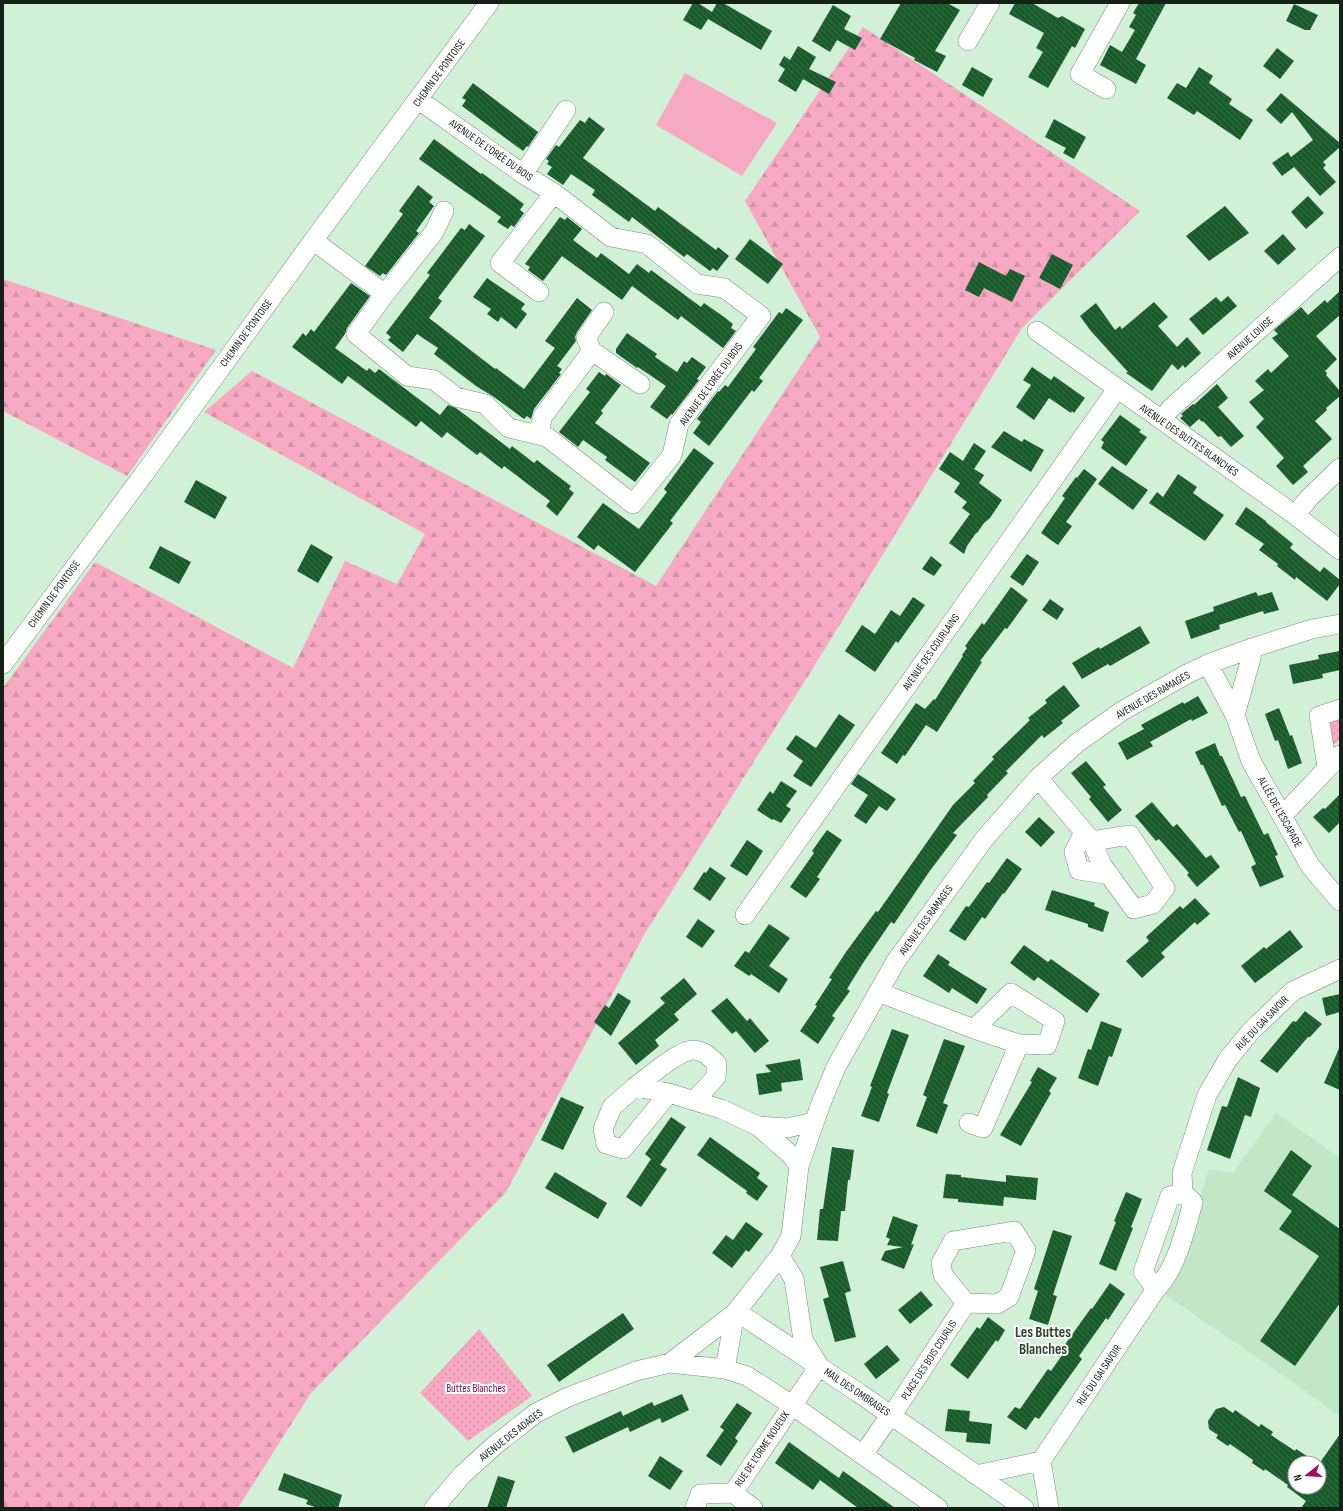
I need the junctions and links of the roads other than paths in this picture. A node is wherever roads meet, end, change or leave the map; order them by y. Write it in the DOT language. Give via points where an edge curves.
graph roads {
  1 [pos="489,3"];
  2 [pos="990,3"];
  3 [pos="1120,3"];
  4 [pos="968,41"];
  5 [pos="1106,89"];
  6 [pos="418,100"];
  7 [pos="566,110"];
  8 [pos="522,174"];
  9 [pos="554,193"];
  10 [pos="444,211"];
  11 [pos="314,240"];
  12 [pos="1340,257"];
  13 [pos="539,292"];
  14 [pos="385,294"];
  15 [pos="604,312"];
  16 [pos="1037,332"];
  17 [pos="592,351"];
  18 [pos="640,384"];
  19 [pos="1117,389"];
  20 [pos="1162,420"];
  21 [pos="538,435"];
  22 [pos="1340,468"];
  23 [pos="1295,515"];
  24 [pos="1340,550"];
  25 [pos="1340,624"];
  26 [pos="1252,648"];
  27 [pos="3,664"];
  28 [pos="1208,664"];
  29 [pos="1340,709"];
  30 [pos="1235,716"];
  31 [pos="1334,761"];
  32 [pos="1038,778"];
  33 [pos="1282,816"];
  34 [pos="1088,837"];
  35 [pos="1340,901"];
  36 [pos="745,915"];
  37 [pos="1340,969"];
  38 [pos="878,992"];
  39 [pos="974,1029"];
  40 [pos="1019,1044"];
  41 [pos="635,1087"];
  42 [pos="669,1093"];
  43 [pos="694,1101"];
  44 [pos="814,1122"];
  45 [pos="970,1123"];
  46 [pos="758,1126"];
  47 [pos="800,1166"];
  48 [pos="1182,1193"];
  49 [pos="780,1256"];
  50 [pos="1156,1289"];
  51 [pos="966,1303"];
  52 [pos="735,1313"];
  53 [pos="670,1363"];
  54 [pos="819,1366"];
  55 [pos="725,1369"];
  56 [pos="792,1405"];
  57 [pos="890,1414"];
  58 [pos="863,1455"];
  59 [pos="1041,1461"];
  60 [pos="976,1475"];
  61 [pos="732,1492"];
  62 [pos="434,1508"];
  63 [pos="695,1508"];
  64 [pos="753,1508"];
  65 [pos="938,1508"];
  66 [pos="1024,1508"];
  67 [pos="1049,1508"];
  1 -- 6 [label="street, CHEMIN DE PONTOISE"];
  2 -- 4 [label="street"];
  3 -- 5 [label="street" via="1080,74"];
  6 -- 8 [label="street, AVENUE DE L'ORÉE DU BOIS"];
  6 -- 11 [label="street, CHEMIN DE PONTOISE"];
  7 -- 8 [label="street"];
  8 -- 9 [label="street, AVENUE DE L'ORÉE DU BOIS"];
  9 -- 13 [label="street" via="500,263"];
  9 -- 21 [label="street, AVENUE DE L'ORÉE DU BOIS" via="611,237 647,244 697,284 724,288 761,316 679,424 672,455 633,504 547,437"];
  10 -- 14 [label="street" via="434,232"];
  11 -- 14 [label="street"];
  11 -- 27 [label="street, CHEMIN DE PONTOISE"];
  12 -- 20 [label="street, AVENUE LOUISE" via="1170,409"];
  14 -- 21 [label="street, AVENUE DE L'ORÉE DU BOIS" via="356,334 408,376 434,380 456,397 485,404 509,428"];
  15 -- 17 [label="street" via="586,338"];
  16 -- 19 [label="street, AVENUE DES BUTTES BLANCHES"];
  17 -- 18 [label="street"];
  17 -- 21 [label="street" via="543,416"];
  19 -- 20 [label="street, AVENUE DES BUTTES BLANCHES"];
  19 -- 36 [label="street, AVENUE DES COURLAINS"];
  20 -- 23 [label="street, AVENUE DES BUTTES BLANCHES"];
  22 -- 23 [label="street" via="1308,498"];
  23 -- 24 [label="street, AVENUE DES BUTTES BLANCHES"];
  25 -- 26 [label="street, AVENUE DES RAMAGES" via="1312,629"];
  26 -- 28 [label="street, AVENUE DES RAMAGES"];
  26 -- 30 [label="street"];
  28 -- 30 [label="street, ALLÉE DE L'ESCAPADE"];
  28 -- 32 [label="street, AVENUE DES RAMAGES" via="1122,711 1077,743"];
  29 -- 31 [label="street" via="1319,716"];
  30 -- 33 [label="street, ALLÉE DE L'ESCAPADE" via="1251,761"];
  31 -- 33 [label="street"];
  32 -- 34 [label="street"];
  32 -- 38 [label="street, AVENUE DES RAMAGES" via="985,838 896,961"];
  33 -- 35 [label="street, ALLÉE DE L'ESCAPADE" via="1311,867"];
  34 -- 34 [label="street" via="1074,852 1079,870 1110,876 1134,909 1153,904 1165,888 1130,835"];
  37 -- 48 [label="street, RUE DU GAI SAVOIR" via="1293,991 1251,1031 1228,1059 1207,1095 1182,1173"];
  38 -- 39 [label="street"];
  38 -- 44 [label="street, AVENUE DES RAMAGES" via="836,1067"];
  39 -- 40 [label="street"];
  39 -- 40 [label="street" via="1011,993 1055,1021 1047,1045"];
  40 -- 45 [label="street" via="982,1128"];
  41 -- 42 [label="street"];
  41 -- 42 [label="street" via="612,1107 603,1129 606,1144 623,1149"];
  41 -- 43 [label="street" via="679,1055 693,1050 706,1054 717,1064 716,1077"];
  42 -- 43 [label="street"];
  43 -- 46 [label="street" via="721,1109"];
  44 -- 46 [label="street" via="787,1128"];
  44 -- 47 [label="street, AVENUE DES RAMAGES"];
  46 -- 47 [label="street"];
  47 -- 49 [label="street, AVENUE DES RAMAGES" via="791,1236"];
  48 -- 50 [label="street, RUE DU GAI SAVOIR" via="1193,1202 1187,1227 1172,1266"];
  48 -- 50 [label="street" via="1170,1196 1144,1272"];
  49 -- 52 [label="street, AVENUE DES RAMAGES"];
  49 -- 54 [label="street" via="794,1279 804,1340"];
  50 -- 59 [label="street, RUE DU GAI SAVOIR"];
  51 -- 51 [label="street" via="943,1275 941,1263 953,1241 1014,1231 1026,1250 1009,1297 997,1304"];
  51 -- 57 [label="street, PLACE DES BOIS COURLIS" via="896,1409"];
  52 -- 53 [label="street, AVENUE DES RAMAGES"];
  52 -- 54 [label="street, MAIL DES OMBRAGES"];
  52 -- 55 [label="street"];
  53 -- 55 [label="street"];
  53 -- 62 [label="street, AVENUE DES ADAGES" via="636,1371 568,1397 536,1413 462,1475"];
  54 -- 56 [label="street, RUE DE L'ORME NOUEUX"];
  54 -- 57 [label="street, MAIL DES OMBRAGES"];
  55 -- 56 [label="street" via="747,1376"];
  56 -- 58 [label="street"];
  56 -- 61 [label="street, RUE DE L'ORME NOUEUX"];
  57 -- 58 [label="street, PLACE DES BOIS COURLIS"];
  57 -- 60 [label="street, MAIL DES OMBRAGES"];
  58 -- 65 [label="street"];
  59 -- 60 [label="street"];
  59 -- 67 [label="street"];
  60 -- 66 [label="street, MAIL DES OMBRAGES"];
  61 -- 63 [label="street" via="700,1494"];
  61 -- 64 [label="street"];
}
